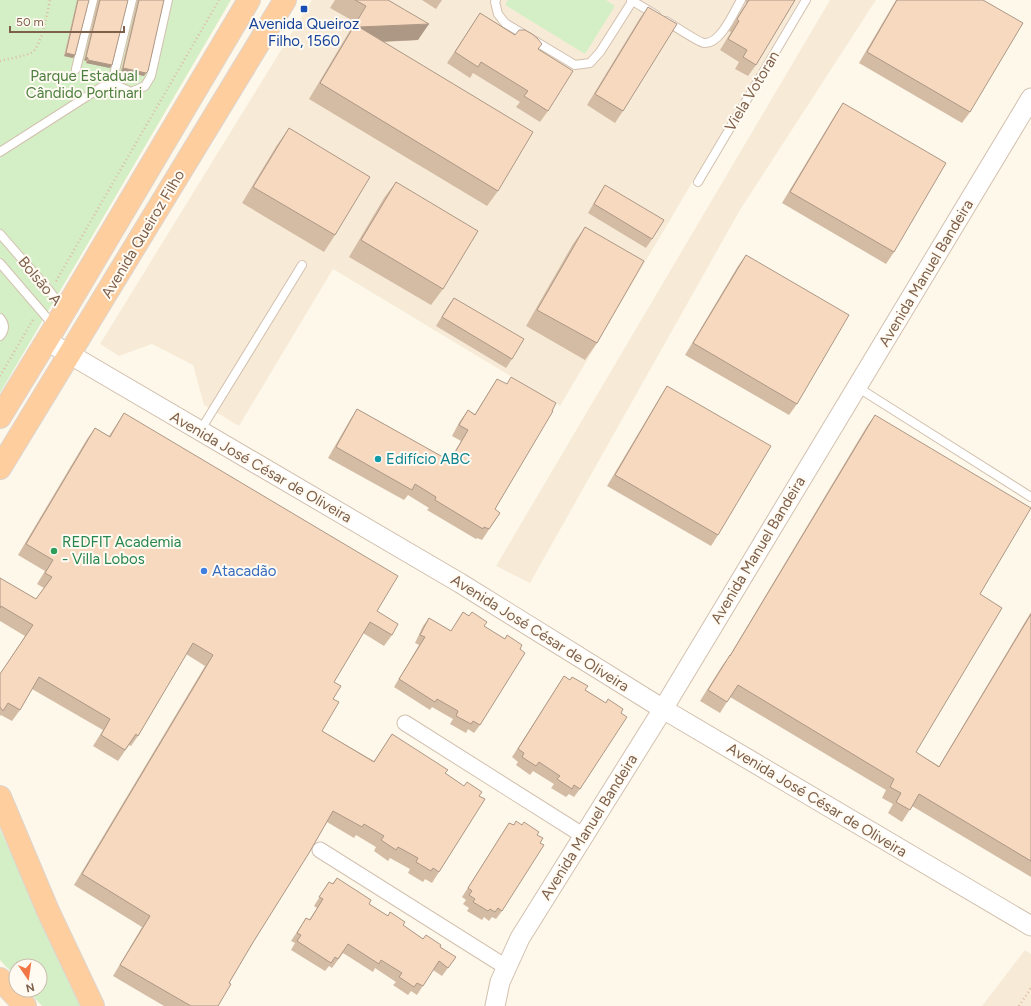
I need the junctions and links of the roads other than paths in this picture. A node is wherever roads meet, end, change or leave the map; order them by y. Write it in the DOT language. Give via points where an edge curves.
graph roads {
  1 [pos="93,0"];
  2 [pos="132,0"];
  3 [pos="168,0"];
  4 [pos="249,0"];
  5 [pos="285,0"];
  6 [pos="496,0"];
  7 [pos="632,0"];
  8 [pos="741,0"];
  9 [pos="806,0"];
  10 [pos="76,69"];
  11 [pos="112,83"];
  12 [pos="1031,98"];
  13 [pos="0,152"];
  14 [pos="698,182"];
  15 [pos="0,234"];
  16 [pos="0,263"];
  17 [pos="302,265"];
  18 [pos="0,318"];
  19 [pos="56,326"];
  20 [pos="0,336"];
  21 [pos="70,355"];
  22 [pos="856,388"];
  23 [pos="0,417"];
  24 [pos="200,431"];
  25 [pos="0,468"];
  26 [pos="1031,497"];
  27 [pos="663,708"];
  28 [pos="405,723"];
  29 [pos="0,797"];
  30 [pos="584,836"];
  31 [pos="320,850"];
  32 [pos="1031,926"];
  33 [pos="506,967"];
  34 [pos="0,981"];
  35 [pos="24,1006"];
  36 [pos="93,1006"];
  37 [pos="495,1006"];
  1 -- 10 [label="lane"];
  2 -- 11 [label="lane"];
  3 -- 11 [label="lane" via="151,76 145,86 131,92"];
  4 -- 19 [label="highway, Avenida Queiroz Filho"];
  5 -- 21 [label="highway, Avenida Queiroz Filho"];
  6 -- 7 [label="lane" via="498,14 505,22 575,65 590,63 600,52"];
  7 -- 8 [label="lane" via="703,43 719,37"];
  9 -- 14 [label="lane, Viela Votoran"];
  11 -- 13 [label="lane" via="100,88"];
  12 -- 22 [label="street, Avenida Manuel Bandeira"];
  15 -- 19 [label="lane, Bolsão A" via="50,292"];
  16 -- 19 [label="lane, Bolsão A"];
  17 -- 24 [label="lane"];
  18 -- 20 [label="lane" via="5,326"];
  19 -- 21 [label="street, Avenida José César de Oliveira"];
  19 -- 23 [label="highway, Avenida Queiroz Filho"];
  21 -- 24 [label="street, Avenida José César de Oliveira"];
  21 -- 25 [label="highway, Avenida Queiroz Filho"];
  22 -- 26 [label="lane"];
  22 -- 27 [label="street, Avenida Manuel Bandeira"];
  24 -- 27 [label="street, Avenida José César de Oliveira" via="460,583"];
  27 -- 30 [label="street, Avenida Manuel Bandeira"];
  27 -- 32 [label="street, Avenida José César de Oliveira"];
  28 -- 30 [label="street"];
  29 -- 36 [label="highway" via="48,911"];
  30 -- 33 [label="street, Avenida Manuel Bandeira" via="520,938"];
  31 -- 33 [label="street"];
  33 -- 37 [label="street, Avenida Manuel Bandeira"];
  34 -- 35 [label="highway"];
}
